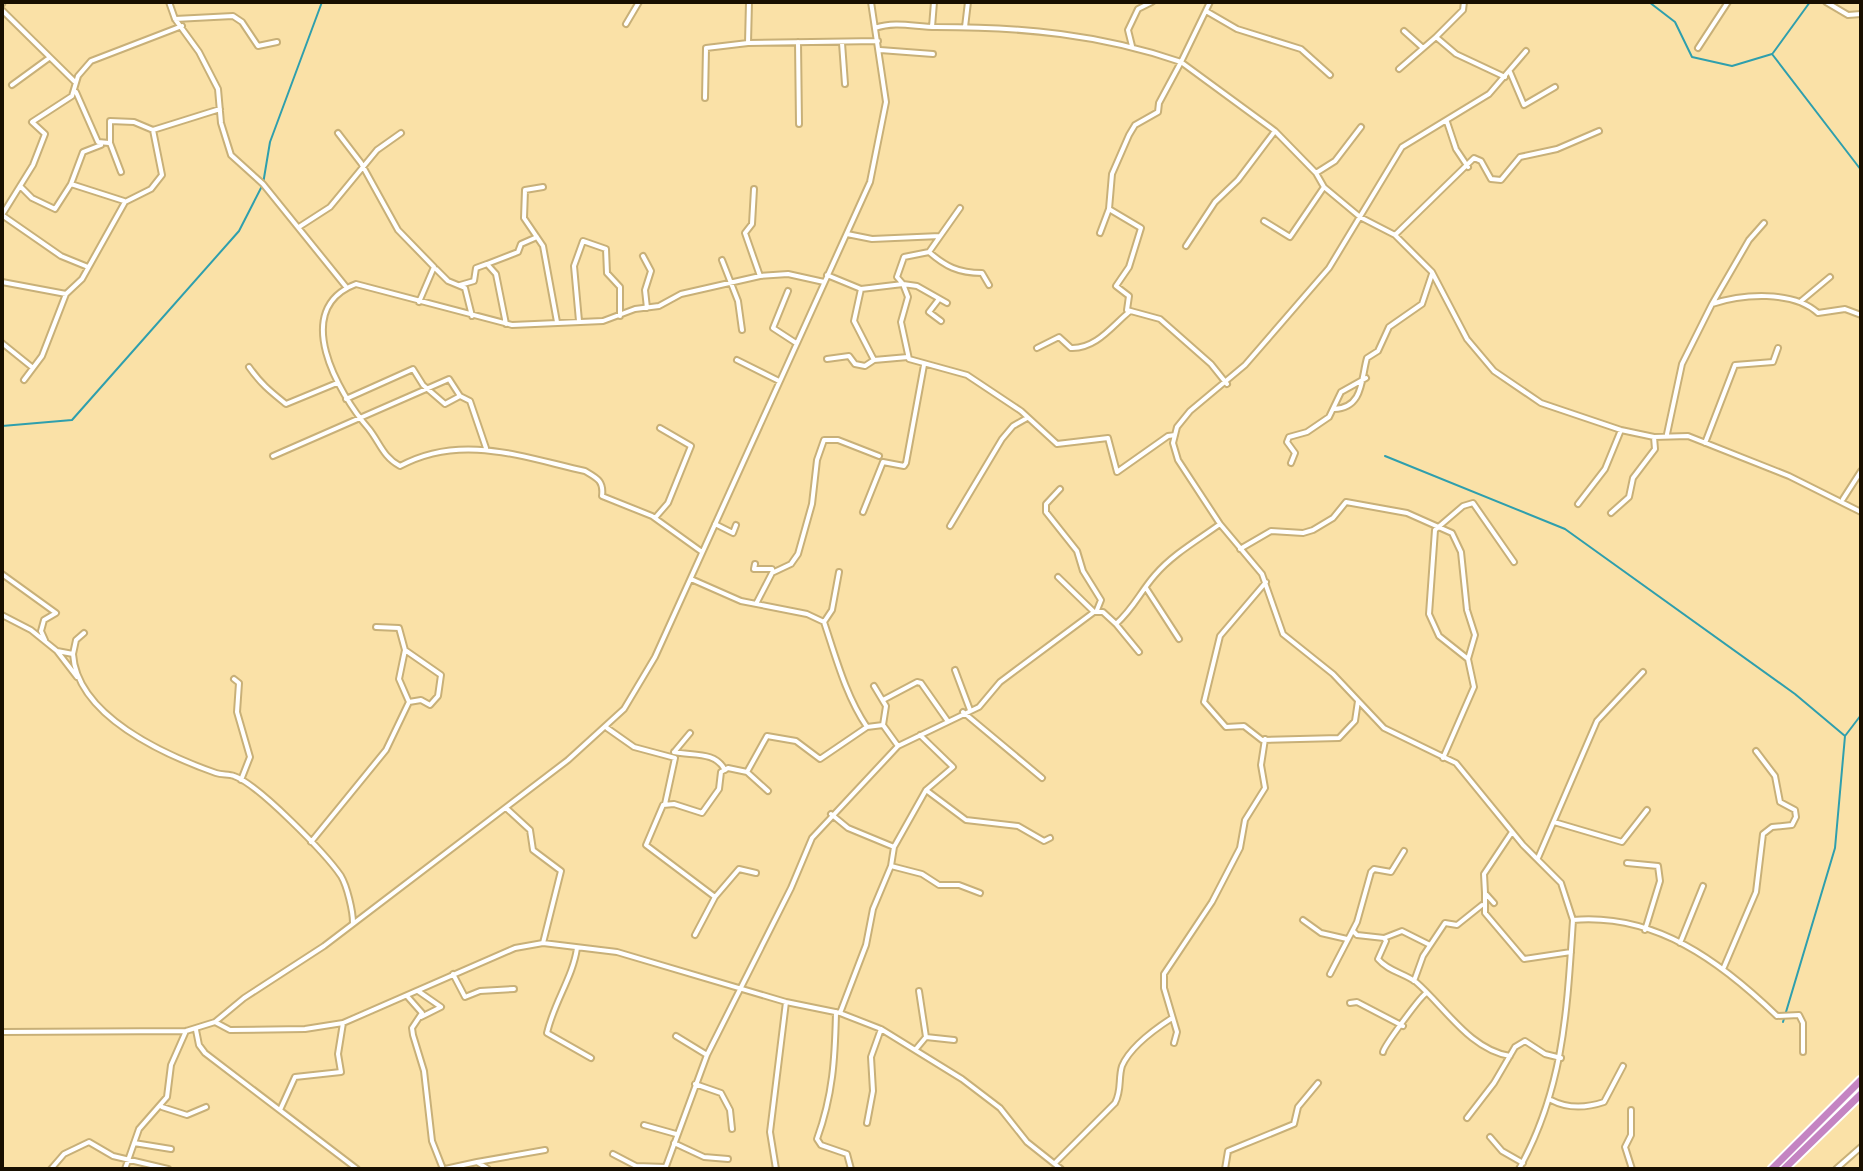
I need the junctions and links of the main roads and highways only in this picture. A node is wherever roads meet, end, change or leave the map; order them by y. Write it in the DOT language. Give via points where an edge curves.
graph roads {
  1 [pos="1861,1080"];
  2 [pos="1861,1094"];
  3 [pos="1772,1169"];
  4 [pos="1784,1169"];
  1 -- 3 [label="highway"];
  2 -- 4 [label="highway"];
}
